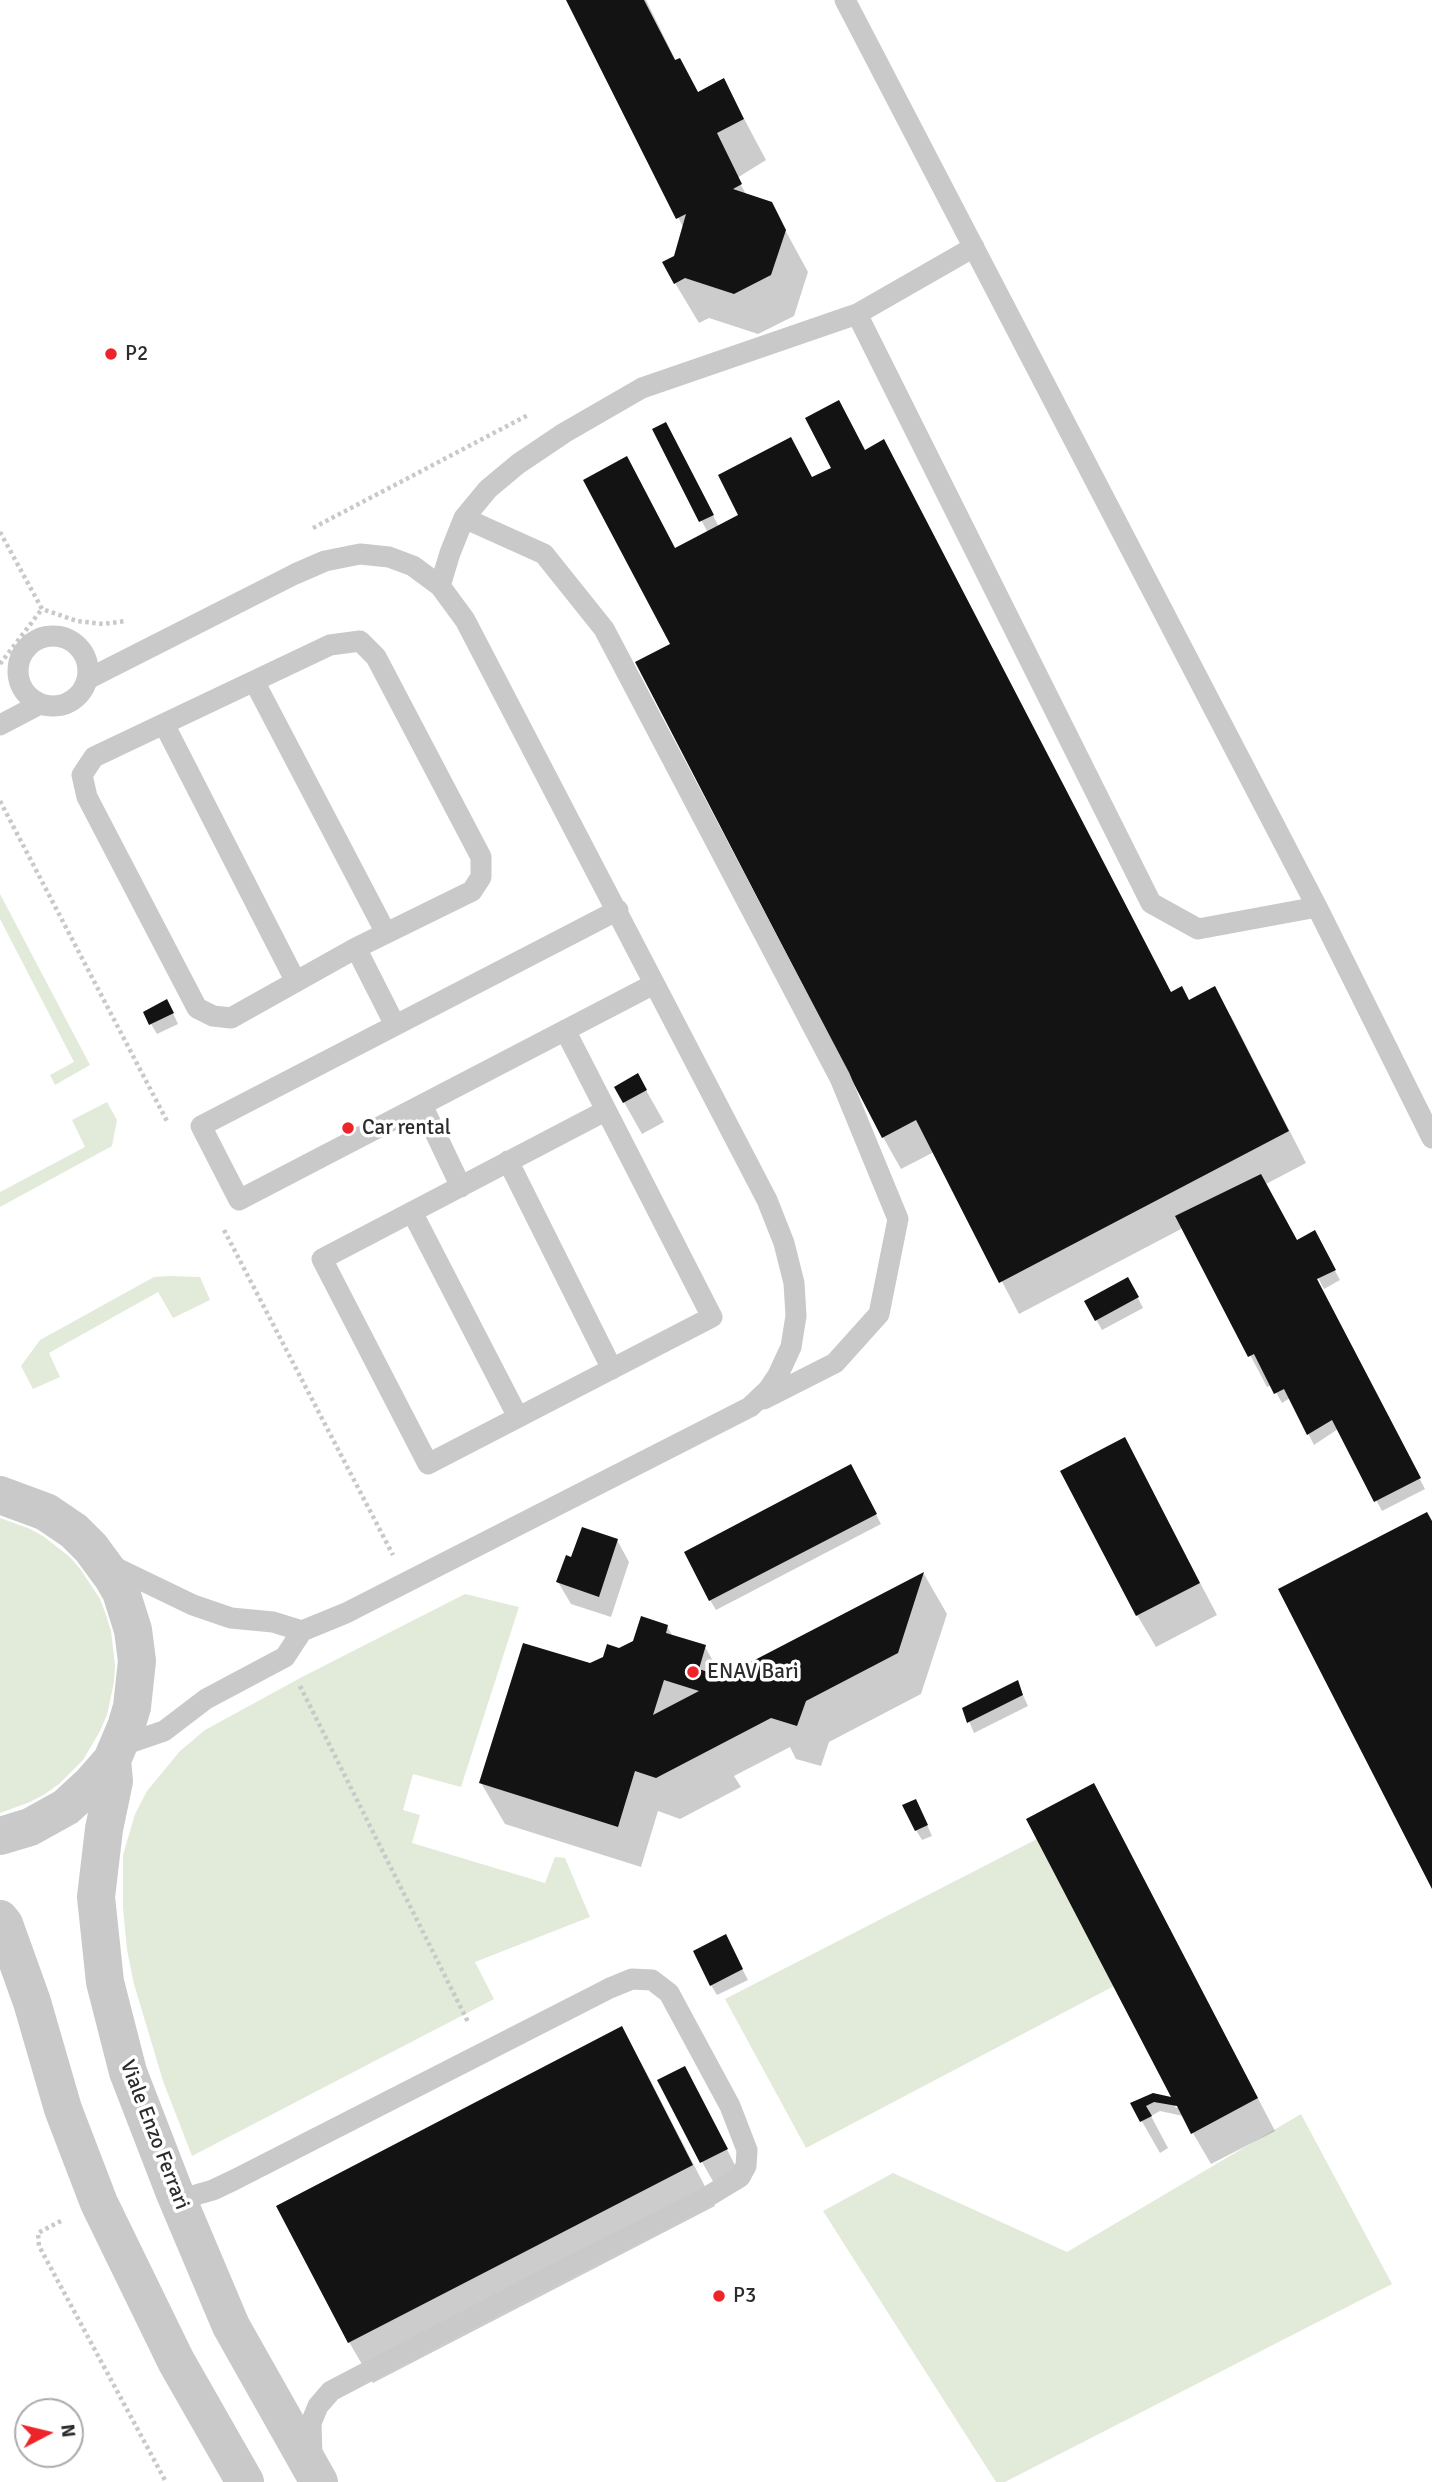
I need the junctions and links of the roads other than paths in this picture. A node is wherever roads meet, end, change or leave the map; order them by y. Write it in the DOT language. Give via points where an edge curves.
graph roads {
  1 [pos="845,0"];
  2 [pos="974,247"];
  3 [pos="857,314"];
  4 [pos="464,519"];
  5 [pos="440,586"];
  6 [pos="88,679"];
  7 [pos="254,681"];
  8 [pos="40,704"];
  9 [pos="164,724"];
  10 [pos="0,725"];
  11 [pos="1317,907"];
  12 [pos="618,910"];
  13 [pos="386,933"];
  14 [pos="356,948"];
  15 [pos="296,982"];
  16 [pos="654,984"];
  17 [pos="395,1025"];
  18 [pos="565,1030"];
  19 [pos="422,1105"];
  20 [pos="605,1111"];
  21 [pos="1432,1138"];
  22 [pos="508,1161"];
  23 [pos="461,1187"];
  24 [pos="412,1212"];
  25 [pos="612,1369"];
  26 [pos="750,1406"];
  27 [pos="518,1417"];
  28 [pos="0,1495"];
  29 [pos="102,1561"];
  30 [pos="302,1631"];
  31 [pos="114,1753"];
  32 [pos="0,1836"];
  33 [pos="0,1919"];
  34 [pos="178,2200"];
  35 [pos="316,2475"];
  36 [pos="244,2482"];
  1 -- 2 [label="lane"];
  2 -- 3 [label="lane"];
  2 -- 11 [label="lane"];
  3 -- 4 [label="lane" via="642,388 518,464 488,489"];
  3 -- 11 [label="lane" via="1151,903 1198,929"];
  4 -- 5 [label="lane"];
  4 -- 26 [label="lane" via="544,554 604,629 840,1078 898,1219 879,1314 835,1363"];
  5 -- 6 [label="lane" via="413,566 388,557 360,554 325,561"];
  5 -- 12 [label="lane" via="465,620"];
  6 -- 8 [label="lane" via="75,699 64,705"];
  6 -- 8 [label="lane" via="89,667 78,645 58,635 36,640 27,647 18,667 23,689"];
  7 -- 9 [label="lane"];
  7 -- 13 [label="lane"];
  7 -- 13 [label="lane" via="330,645 360,641 376,657 481,857 481,877 472,891"];
  8 -- 10 [label="lane"];
  9 -- 15 [label="lane"];
  9 -- 15 [label="lane" via="94,757 82,775 87,797 197,1008 213,1016 231,1017"];
  11 -- 21 [label="lane"];
  12 -- 16 [label="lane"];
  12 -- 17 [label="lane"];
  13 -- 14 [label="lane"];
  14 -- 15 [label="lane"];
  14 -- 17 [label="lane"];
  16 -- 18 [label="lane"];
  16 -- 26 [label="lane" via="767,1200 794,1283 796,1316 791,1347 768,1390"];
  17 -- 19 [label="lane" via="201,1126 239,1200"];
  18 -- 19 [label="lane"];
  18 -- 20 [label="lane"];
  19 -- 23 [label="lane"];
  20 -- 22 [label="lane"];
  20 -- 25 [label="lane" via="712,1317"];
  22 -- 23 [label="lane"];
  22 -- 25 [label="lane"];
  23 -- 24 [label="lane"];
  24 -- 27 [label="lane"];
  24 -- 27 [label="lane" via="322,1259 428,1464"];
  25 -- 27 [label="lane"];
  26 -- 30 [label="lane" via="346,1613"];
  28 -- 29 [label="street, Viale Enzo Ferrari" via="46,1512 74,1531"];
  29 -- 30 [label="lane" via="193,1605 231,1618 273,1622"];
  29 -- 31 [label="street, Viale Enzo Ferrari" via="127,1608 136,1652 135,1697"];
  30 -- 31 [label="lane" via="285,1657 206,1699 164,1731"];
  31 -- 32 [label="street, Viale Enzo Ferrari" via="66,1807 30,1827"];
  31 -- 34 [label="street, Viale Enzo Ferrari" via="96,1897 105,1983 128,2072"];
  33 -- 36 [label="street" via="99,2203 176,2361"];
  34 -- 35 [label="street, Viale Enzo Ferrari" via="231,2326"];
  34 -- 35 [label="lane" via="234,2180 632,1979 652,1980 669,1993 730,2106 747,2150 740,2177 331,2391 311,2423"];
}
